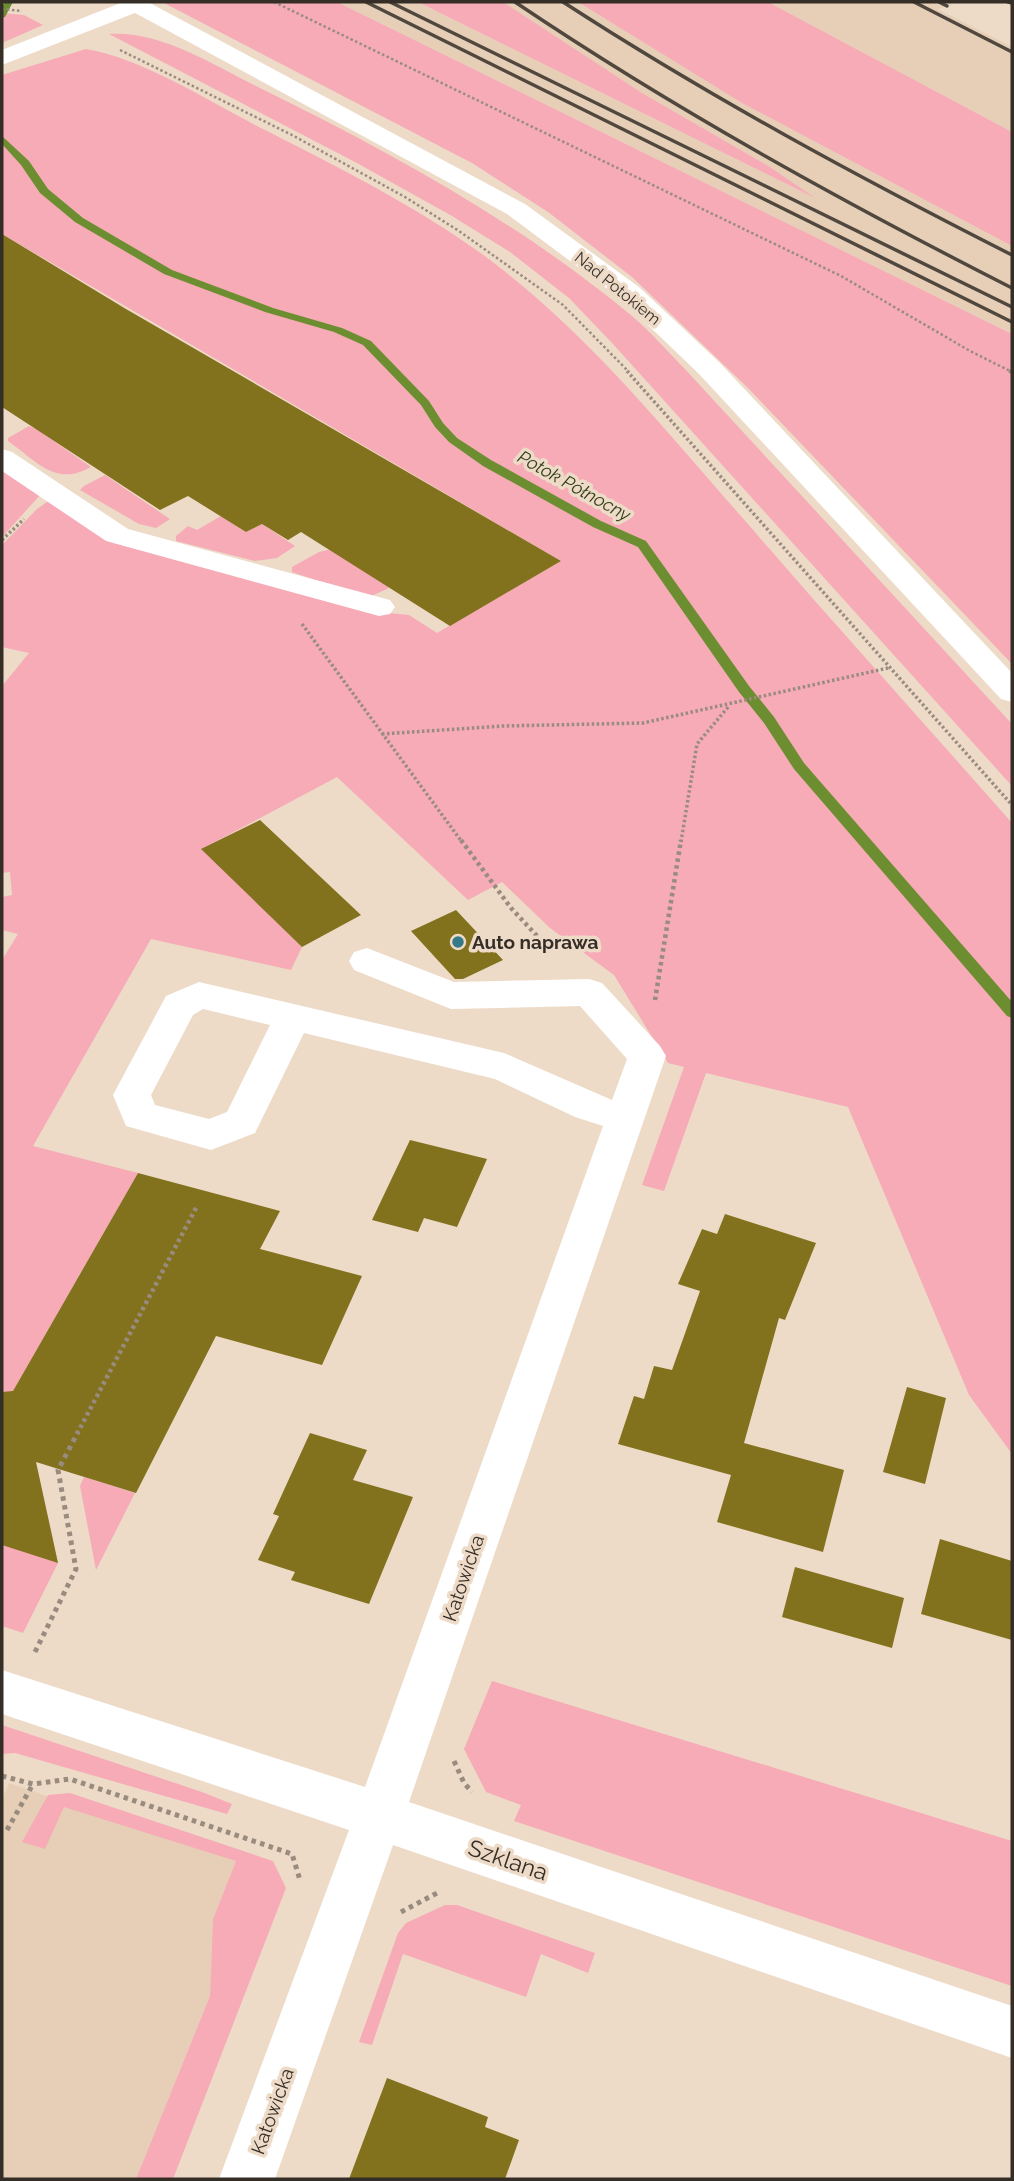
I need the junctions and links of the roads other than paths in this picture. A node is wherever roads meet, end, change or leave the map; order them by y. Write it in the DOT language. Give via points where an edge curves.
graph roads {
  1 [pos="135,3"];
  2 [pos="2,58"];
  3 [pos="2,458"];
  4 [pos="379,607"];
  5 [pos="1012,692"];
  6 [pos="367,961"];
  7 [pos="293,1017"];
  8 [pos="624,1118"];
  9 [pos="2,1692"];
  10 [pos="379,1816"];
  11 [pos="1012,2032"];
  12 [pos="247,2179"];
  1 -- 2 [label="street"];
  1 -- 5 [label="street, Nad Potokiem" via="516,209 630,293 709,368"];
  3 -- 4 [label="street" via="117,535"];
  6 -- 8 [label="street, Katowicka" via="451,996 589,992 647,1056"];
  7 -- 8 [label="street" via="505,1067 589,1107"];
  8 -- 10 [label="street, Katowicka"];
  9 -- 10 [label="street, Szklana"];
  10 -- 11 [label="street, Szklana"];
  10 -- 12 [label="street, Katowicka"];
}
